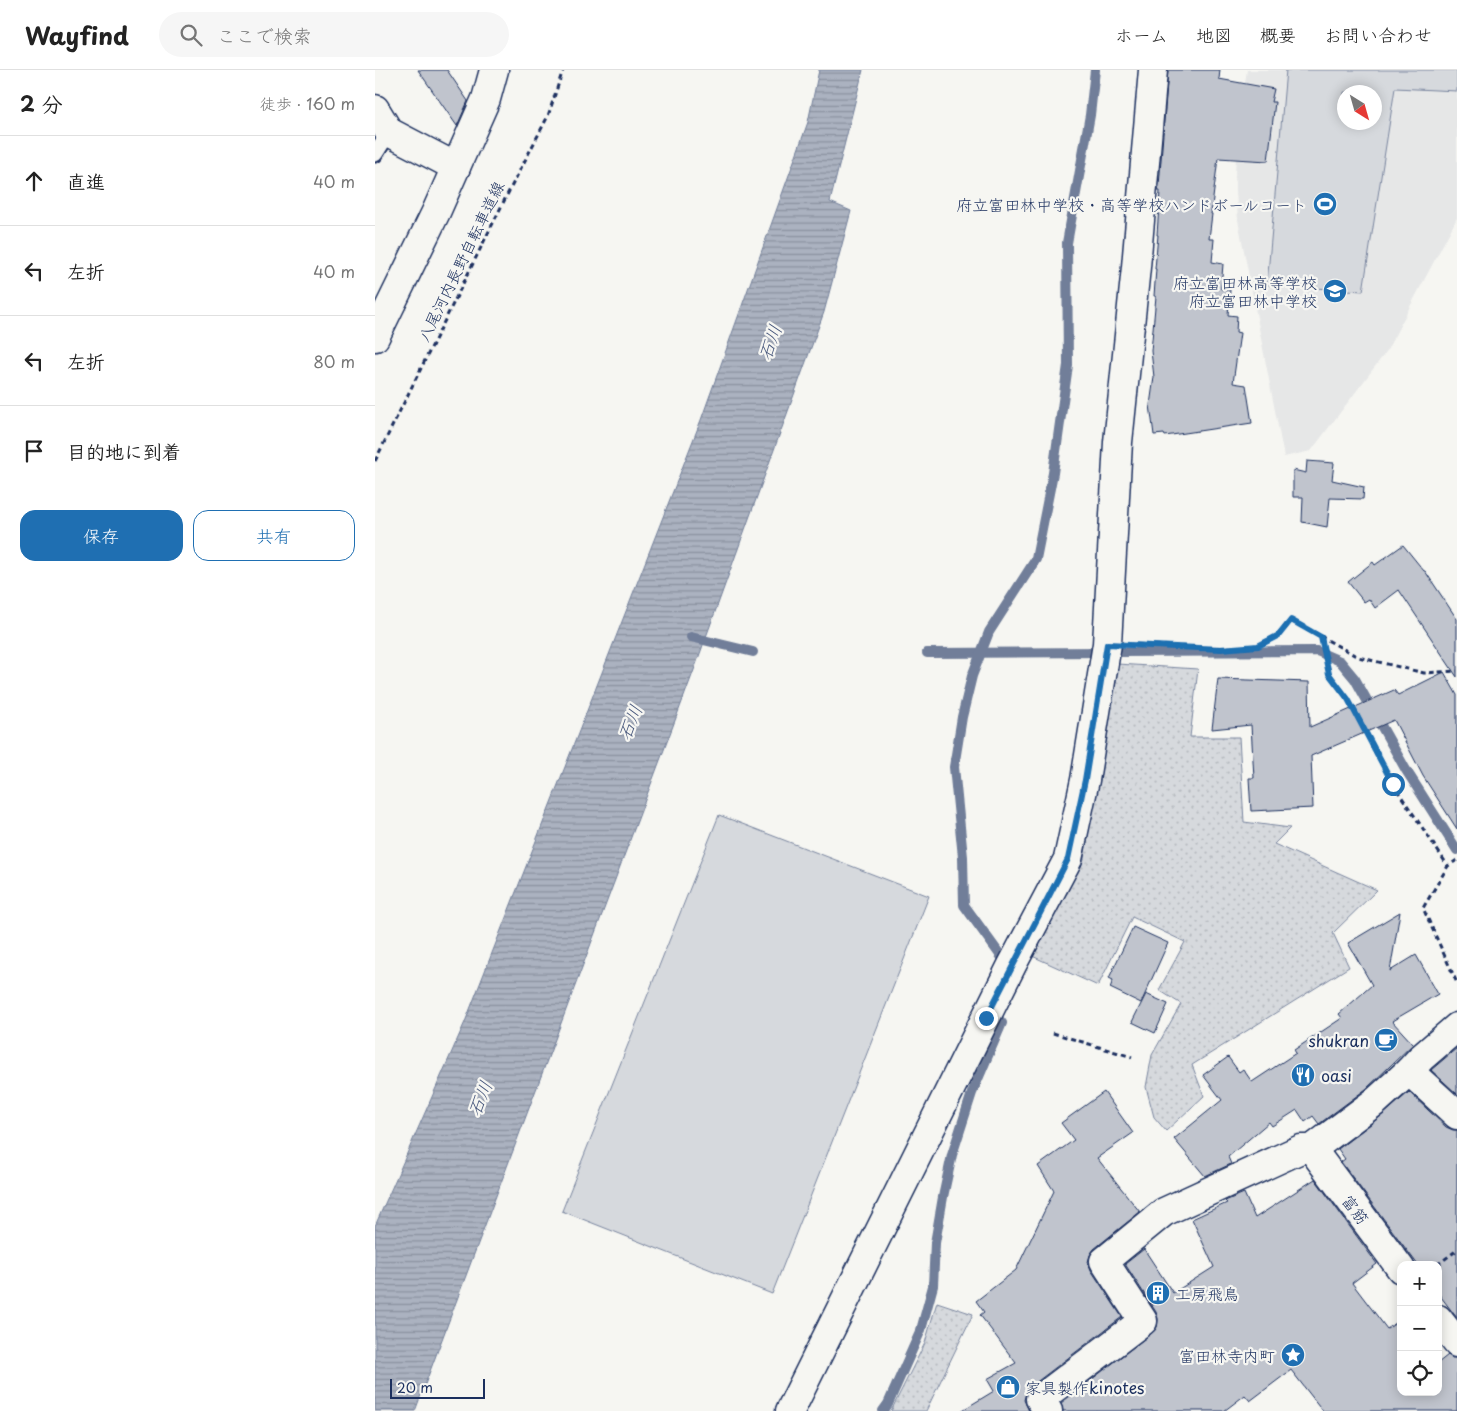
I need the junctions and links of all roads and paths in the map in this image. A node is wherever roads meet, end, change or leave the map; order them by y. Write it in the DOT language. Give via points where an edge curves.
graph roads {
  1 [pos="494,70"];
  2 [pos="563,70"];
  3 [pos="1153,70"];
  4 [pos="375,109"];
  5 [pos="382,143"];
  6 [pos="456,166"];
  7 [pos="375,337"];
  8 [pos="375,461"];
  9 [pos="1291,620"];
  10 [pos="1105,656"];
  11 [pos="1457,671"];
  12 [pos="1456,861"];
  13 [pos="1448,866"];
  14 [pos="1457,983"];
  15 [pos="1457,1027"];
  16 [pos="1053,1033"];
  17 [pos="1132,1057"];
  18 [pos="1409,1071"];
  19 [pos="1457,1115"];
  20 [pos="1312,1149"];
  21 [pos="1457,1250"];
  22 [pos="1442,1261"];
  23 [pos="1397,1264"];
  24 [pos="1442,1324"];
  25 [pos="1457,1343"];
  26 [pos="790,1411"];
  27 [pos="1048,1411"];
  1 -- 6 [label="street" via="486,99"];
  2 -- 8 [label="path, 八尾河内長野自転車道線" via="549,116"];
  3 -- 10 [label="street" via="1117,442"];
  4 -- 5 [label="street"];
  5 -- 6 [label="street"];
  6 -- 7 [label="street"];
  9 -- 10 [label="path" via="1279,635 1258,646"];
  9 -- 11 [label="path" via="1359,657 1424,673"];
  9 -- 13 [label="path" via="1321,637 1329,674 1348,699 1393,784"];
  10 -- 26 [label="street" via="1085,780 1068,859"];
  12 -- 13 [label="path"];
  13 -- 14 [label="path" via="1423,908"];
  15 -- 18 [label="street"];
  16 -- 17 [label="path"];
  18 -- 19 [label="street"];
  18 -- 20 [label="street" via="1376,1101"];
  20 -- 23 [label="street, 富筋"];
  20 -- 27 [label="street" via="1301,1149 1164,1212 1104,1260 1143,1321 1040,1399"];
  21 -- 22 [label="path"];
  24 -- 25 [label="street"];
}
